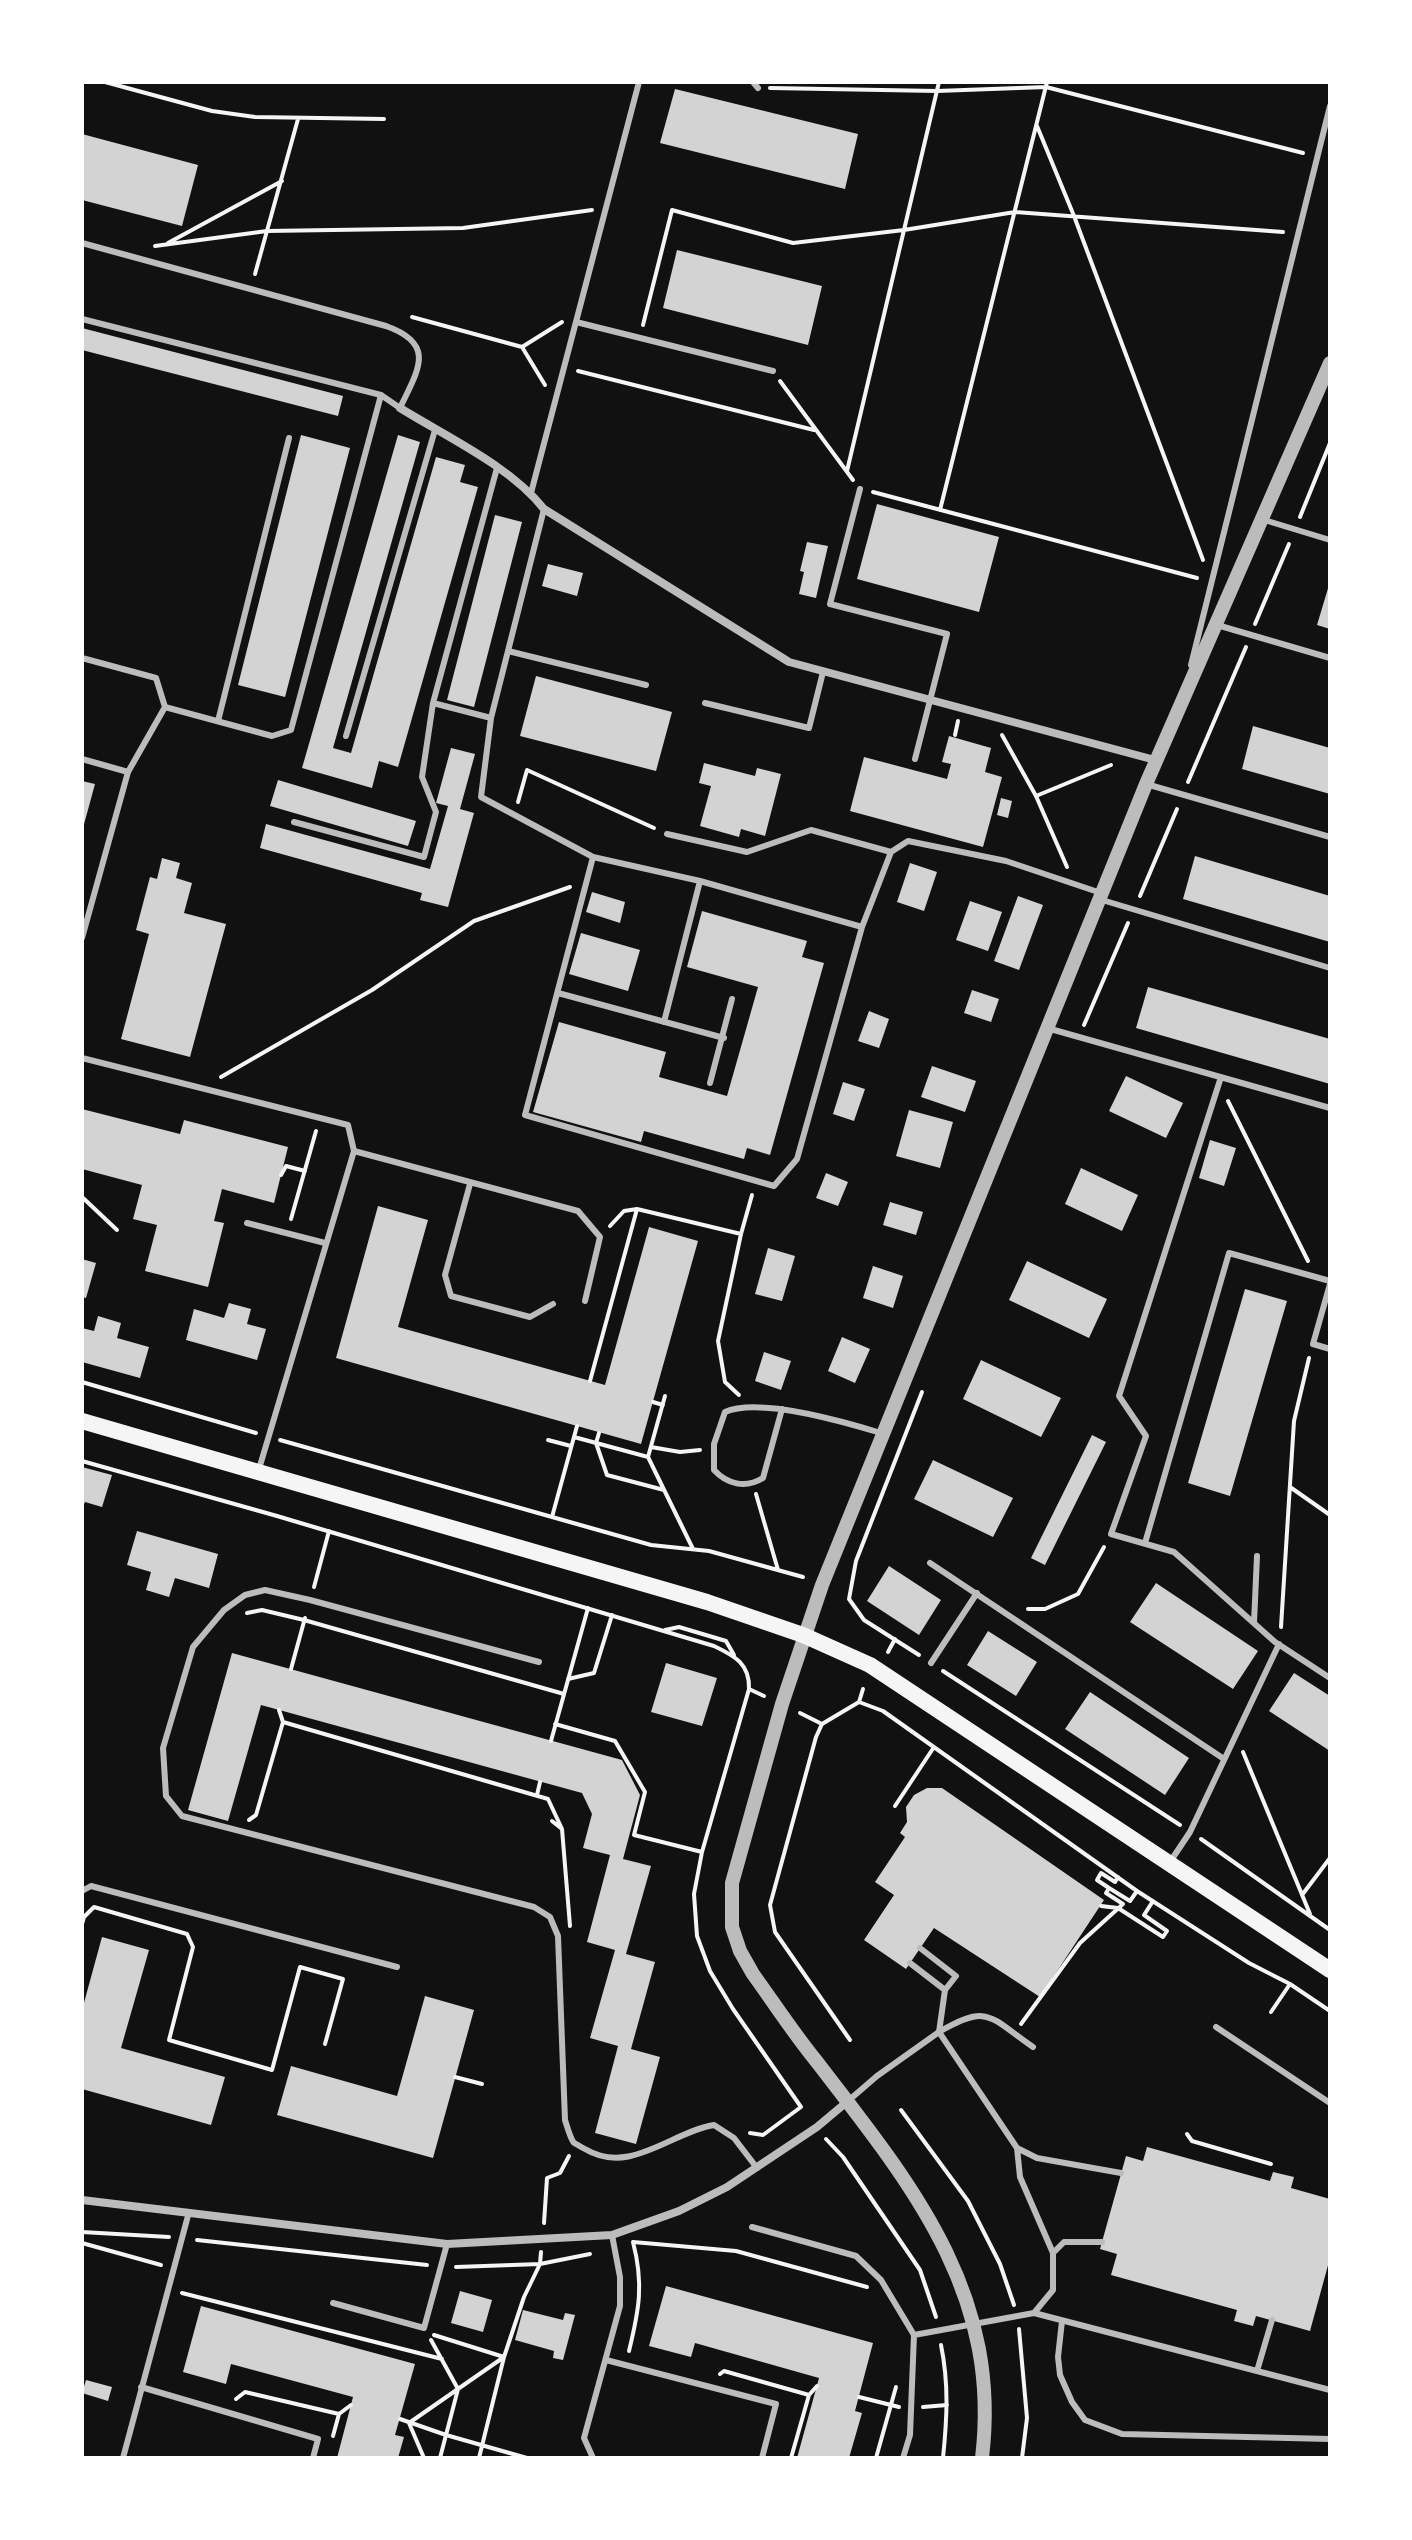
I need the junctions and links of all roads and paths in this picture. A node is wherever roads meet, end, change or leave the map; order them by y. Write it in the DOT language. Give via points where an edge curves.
graph roads {
  1 [pos="105,82"];
  2 [pos="639,82"];
  3 [pos="939,82"];
  4 [pos="1045,84"];
  5 [pos="756,85"];
  6 [pos="937,91"];
  7 [pos="1330,106"];
  8 [pos="298,119"];
  9 [pos="384,119"];
  10 [pos="1037,126"];
  11 [pos="1303,153"];
  12 [pos="282,181"];
  13 [pos="606,208"];
  14 [pos="1015,212"];
  15 [pos="1074,216"];
  16 [pos="904,230"];
  17 [pos="267,231"];
  18 [pos="1283,232"];
  19 [pos="82,243"];
  20 [pos="164,245"];
  21 [pos="152,247"];
  22 [pos="255,274"];
  23 [pos="579,312"];
  24 [pos="412,317"];
  25 [pos="82,319"];
  26 [pos="576,322"];
  27 [pos="643,327"];
  28 [pos="522,347"];
  29 [pos="1330,363"];
  30 [pos="564,367"];
  31 [pos="773,371"];
  32 [pos="381,395"];
  33 [pos="555,402"];
  34 [pos="400,408"];
  35 [pos="435,430"];
  36 [pos="816,430"];
  37 [pos="289,438"];
  38 [pos="1330,443"];
  39 [pos="497,468"];
  40 [pos="847,471"];
  41 [pos="860,489"];
  42 [pos="531,493"];
  43 [pos="544,509"];
  44 [pos="940,510"];
  45 [pos="1261,519"];
  46 [pos="1295,529"];
  47 [pos="1330,540"];
  48 [pos="1204,563"];
  49 [pos="1199,579"];
  50 [pos="1214,624"];
  51 [pos="1251,635"];
  52 [pos="508,651"];
  53 [pos="82,658"];
  54 [pos="1330,658"];
  55 [pos="823,672"];
  56 [pos="646,685"];
  57 [pos="1185,692"];
  58 [pos="931,700"];
  59 [pos="433,703"];
  60 [pos="705,703"];
  61 [pos="165,707"];
  62 [pos="491,718"];
  63 [pos="218,721"];
  64 [pos="996,723"];
  65 [pos="346,736"];
  66 [pos="82,759"];
  67 [pos="915,759"];
  68 [pos="1155,760"];
  69 [pos="1120,761"];
  70 [pos="128,772"];
  71 [pos="1146,784"];
  72 [pos="1183,795"];
  73 [pos="1036,796"];
  74 [pos="514,815"];
  75 [pos="294,822"];
  76 [pos="667,834"];
  77 [pos="1330,837"];
  78 [pos="891,852"];
  79 [pos="593,857"];
  80 [pos="587,880"];
  81 [pos="700,881"];
  82 [pos="1074,882"];
  83 [pos="1099,896"];
  84 [pos="1134,910"];
  85 [pos="862,927"];
  86 [pos="82,938"];
  87 [pos="1330,968"];
  88 [pos="558,993"];
  89 [pos="732,999"];
  90 [pos="664,1022"];
  91 [pos="1047,1028"];
  92 [pos="1065,1033"];
  93 [pos="724,1038"];
  94 [pos="82,1058"];
  95 [pos="1220,1080"];
  96 [pos="710,1083"];
  97 [pos="203,1088"];
  98 [pos="1330,1108"];
  99 [pos="320,1118"];
  100 [pos="354,1151"];
  101 [pos="305,1171"];
  102 [pos="281,1175"];
  103 [pos="756,1181"];
  104 [pos="470,1184"];
  105 [pos="82,1197"];
  106 [pos="637,1209"];
  107 [pos="247,1223"];
  108 [pos="117,1230"];
  109 [pos="287,1233"];
  110 [pos="741,1234"];
  111 [pos="600,1237"];
  112 [pos="325,1243"];
  113 [pos="1317,1277"];
  114 [pos="1330,1283"];
  115 [pos="585,1301"];
  116 [pos="553,1304"];
  117 [pos="1330,1349"];
  118 [pos="590,1381"];
  119 [pos="82,1382"];
  120 [pos="665,1396"];
  121 [pos="653,1402"];
  122 [pos="663,1405"];
  123 [pos="751,1406"];
  124 [pos="782,1409"];
  125 [pos="82,1421"];
  126 [pos="577,1426"];
  127 [pos="599,1433"];
  128 [pos="884,1435"];
  129 [pos="269,1436"];
  130 [pos="574,1437"];
  131 [pos="548,1440"];
  132 [pos="596,1443"];
  133 [pos="571,1446"];
  134 [pos="651,1447"];
  135 [pos="713,1449"];
  136 [pos="648,1457"];
  137 [pos="82,1461"];
  138 [pos="259,1473"];
  139 [pos="753,1484"];
  140 [pos="1290,1487"];
  141 [pos="664,1490"];
  142 [pos="1330,1515"];
  143 [pos="552,1517"];
  144 [pos="1111,1534"];
  145 [pos="1145,1543"];
  146 [pos="693,1549"];
  147 [pos="1257,1556"];
  148 [pos="930,1563"];
  149 [pos="778,1570"];
  150 [pos="803,1577"];
  151 [pos="977,1593"];
  152 [pos="849,1599"];
  153 [pos="588,1608"];
  154 [pos="1000,1609"];
  155 [pos="612,1615"];
  156 [pos="237,1620"];
  157 [pos="1254,1623"];
  158 [pos="663,1630"];
  159 [pos="803,1635"];
  160 [pos="895,1639"];
  161 [pos="1279,1644"];
  162 [pos="888,1652"];
  163 [pos="734,1655"];
  164 [pos="539,1662"];
  165 [pos="931,1663"];
  166 [pos="1330,1678"];
  167 [pos="568,1679"];
  168 [pos="863,1689"];
  169 [pos="564,1694"];
  170 [pos="764,1696"];
  171 [pos="859,1702"];
  172 [pos="279,1710"];
  173 [pos="800,1713"];
  174 [pos="283,1722"];
  175 [pos="555,1724"];
  176 [pos="822,1724"];
  177 [pos="551,1741"];
  178 [pos="934,1747"];
  179 [pos="1224,1759"];
  180 [pos="540,1782"];
  181 [pos="536,1796"];
  182 [pos="895,1806"];
  183 [pos="247,1821"];
  184 [pos="552,1821"];
  185 [pos="562,1829"];
  186 [pos="1190,1832"];
  187 [pos="702,1852"];
  188 [pos="1330,1858"];
  189 [pos="1170,1862"];
  190 [pos="1118,1877"];
  191 [pos="1109,1888"];
  192 [pos="82,1891"];
  193 [pos="1137,1891"];
  194 [pos="1302,1895"];
  195 [pos="1153,1901"];
  196 [pos="1101,1906"];
  197 [pos="1118,1908"];
  198 [pos="82,1924"];
  199 [pos="1330,1930"];
  200 [pos="571,1933"];
  201 [pos="920,1948"];
  202 [pos="910,1963"];
  203 [pos="397,1967"];
  204 [pos="1330,1970"];
  205 [pos="1290,1984"];
  206 [pos="945,1990"];
  207 [pos="1330,2011"];
  208 [pos="1271,2012"];
  209 [pos="1216,2027"];
  210 [pos="939,2032"];
  211 [pos="1014,2033"];
  212 [pos="850,2040"];
  213 [pos="325,2044"];
  214 [pos="1033,2047"];
  215 [pos="455,2077"];
  216 [pos="482,2084"];
  217 [pos="848,2101"];
  218 [pos="1330,2103"];
  219 [pos="801,2107"];
  220 [pos="901,2110"];
  221 [pos="741,2127"];
  222 [pos="1187,2134"];
  223 [pos="827,2139"];
  224 [pos="1017,2148"];
  225 [pos="1271,2164"];
  226 [pos="757,2168"];
  227 [pos="1121,2173"];
  228 [pos="547,2178"];
  229 [pos="82,2200"];
  230 [pos="189,2212"];
  231 [pos="752,2227"];
  232 [pos="82,2232"];
  233 [pos="612,2235"];
  234 [pos="182,2238"];
  235 [pos="542,2239"];
  236 [pos="1102,2242"];
  237 [pos="82,2243"];
  238 [pos="447,2244"];
  239 [pos="615,2249"];
  240 [pos="1053,2253"];
  241 [pos="540,2264"];
  242 [pos="441,2266"];
  243 [pos="174,2268"];
  244 [pos="871,2288"];
  245 [pos="333,2303"];
  246 [pos="178,2306"];
  247 [pos="1034,2313"];
  248 [pos="1018,2316"];
  249 [pos="1272,2320"];
  250 [pos="1062,2321"];
  251 [pos="975,2324"];
  252 [pos="938,2330"];
  253 [pos="914,2335"];
  254 [pos="628,2355"];
  255 [pos="504,2357"];
  256 [pos="442,2359"];
  257 [pos="606,2360"];
  258 [pos="1257,2371"];
  259 [pos="898,2377"];
  260 [pos="713,2378"];
  261 [pos="817,2386"];
  262 [pos="141,2387"];
  263 [pos="458,2389"];
  264 [pos="1330,2390"];
  265 [pos="809,2395"];
  266 [pos="859,2397"];
  267 [pos="233,2401"];
  268 [pos="351,2405"];
  269 [pos="948,2405"];
  270 [pos="890,2407"];
  271 [pos="911,2407"];
  272 [pos="339,2414"];
  273 [pos="400,2419"];
  274 [pos="409,2423"];
  275 [pos="446,2435"];
  276 [pos="1330,2439"];
  277 [pos="331,2443"];
  278 [pos="482,2445"];
  279 [pos="123,2458"];
  280 [pos="313,2458"];
  281 [pos="424,2458"];
  282 [pos="440,2458"];
  283 [pos="479,2458"];
  284 [pos="527,2458"];
  285 [pos="593,2458"];
  286 [pos="762,2458"];
  287 [pos="791,2458"];
  288 [pos="876,2458"];
  289 [pos="903,2458"];
  290 [pos="943,2458"];
  291 [pos="982,2458"];
  292 [pos="1022,2458"];
  1 -- 8 [label="path" via="212,111"];
  2 -- 13 [label="lane"];
  3 -- 6 [label="path"];
  4 -- 6 [label="path"];
  4 -- 10 [label="path"];
  4 -- 11 [label="path"];
  5 -- 6 [label="path"];
  6 -- 16 [label="path"];
  7 -- 57 [label="lane"];
  8 -- 9 [label="path"];
  8 -- 12 [label="path"];
  10 -- 14 [label="path"];
  10 -- 15 [label="path"];
  12 -- 17 [label="path"];
  12 -- 20 [label="path"];
  13 -- 17 [label="path" via="463,228"];
  13 -- 23 [label="lane"];
  14 -- 15 [label="path"];
  14 -- 16 [label="path"];
  14 -- 44 [label="path"];
  15 -- 18 [label="path"];
  15 -- 48 [label="path"];
  16 -- 27 [label="path" via="793,243 672,210"];
  16 -- 40 [label="path"];
  17 -- 20 [label="path"];
  17 -- 22 [label="path"];
  19 -- 34 [label="lane" via="406,333 418,348 419,359"];
  20 -- 21 [label="path"];
  23 -- 26 [label="lane"];
  23 -- 28 [label="path"];
  24 -- 28 [label="path"];
  25 -- 32 [label="lane"];
  26 -- 30 [label="lane"];
  26 -- 31 [label="lane"];
  28 -- 33 [label="path"];
  29 -- 45 [label="street"];
  30 -- 33 [label="lane"];
  30 -- 36 [label="path"];
  31 -- 36 [label="path"];
  32 -- 34 [label="lane"];
  32 -- 63 [label="lane" via="291,730 272,736"];
  33 -- 42 [label="lane"];
  34 -- 35 [label="street"];
  35 -- 39 [label="street"];
  35 -- 65 [label="lane"];
  36 -- 40 [label="path"];
  37 -- 63 [label="lane"];
  38 -- 46 [label="path"];
  39 -- 42 [label="street"];
  39 -- 59 [label="lane"];
  40 -- 41 [label="path"];
  41 -- 44 [label="path"];
  41 -- 58 [label="lane" via="830,604 947,634"];
  42 -- 43 [label="street"];
  43 -- 52 [label="lane"];
  43 -- 55 [label="street" via="789,662"];
  44 -- 49 [label="path"];
  45 -- 46 [label="lane"];
  45 -- 50 [label="street"];
  46 -- 47 [label="lane"];
  46 -- 51 [label="path"];
  50 -- 51 [label="lane"];
  50 -- 57 [label="street"];
  51 -- 54 [label="lane"];
  51 -- 72 [label="path"];
  52 -- 56 [label="lane"];
  52 -- 62 [label="lane"];
  53 -- 61 [label="lane" via="156,678"];
  55 -- 58 [label="street"];
  55 -- 60 [label="lane" via="809,728"];
  57 -- 68 [label="street"];
  58 -- 67 [label="lane"];
  58 -- 68 [label="street"];
  59 -- 62 [label="lane"];
  59 -- 75 [label="lane" via="422,777 436,812 424,857"];
  61 -- 63 [label="lane"];
  61 -- 70 [label="lane"];
  62 -- 74 [label="lane" via="481,797"];
  64 -- 73 [label="path"];
  66 -- 70 [label="lane"];
  68 -- 71 [label="street"];
  69 -- 73 [label="path"];
  70 -- 86 [label="lane"];
  71 -- 72 [label="lane"];
  71 -- 83 [label="street"];
  72 -- 77 [label="lane"];
  72 -- 84 [label="path"];
  73 -- 82 [label="path"];
  74 -- 76 [label="path" via="527,770"];
  74 -- 79 [label="lane"];
  76 -- 78 [label="lane" via="747,852 811,830"];
  78 -- 82 [label="lane" via="908,841 1006,861"];
  78 -- 85 [label="lane"];
  79 -- 80 [label="lane"];
  79 -- 81 [label="lane"];
  80 -- 88 [label="lane"];
  80 -- 97 [label="path" via="474,921 372,990"];
  81 -- 85 [label="lane"];
  81 -- 90 [label="lane"];
  82 -- 83 [label="lane"];
  83 -- 84 [label="lane"];
  83 -- 91 [label="street"];
  84 -- 87 [label="lane"];
  84 -- 92 [label="path" via="1082,1028"];
  85 -- 103 [label="lane" via="797,1159 774,1186"];
  88 -- 90 [label="lane"];
  88 -- 103 [label="lane" via="525,1115"];
  89 -- 93 [label="lane"];
  90 -- 93 [label="lane"];
  91 -- 92 [label="lane"];
  91 -- 128 [label="street"];
  92 -- 95 [label="lane"];
  93 -- 96 [label="lane"];
  94 -- 97 [label="lane"];
  95 -- 98 [label="lane"];
  95 -- 113 [label="path"];
  95 -- 144 [label="lane" via="1119,1396 1146,1436"];
  97 -- 99 [label="lane"];
  99 -- 100 [label="lane" via="348,1125"];
  99 -- 101 [label="path"];
  100 -- 104 [label="lane"];
  100 -- 112 [label="lane"];
  101 -- 102 [label="path" via="286,1166"];
  101 -- 109 [label="path"];
  103 -- 110 [label="path"];
  104 -- 111 [label="lane" via="578,1211"];
  104 -- 116 [label="lane" via="445,1275 451,1296 530,1317"];
  105 -- 108 [label="path"];
  106 -- 110 [label="path"];
  106 -- 111 [label="path" via="624,1211"];
  106 -- 118 [label="path"];
  107 -- 109 [label="lane"];
  109 -- 112 [label="lane"];
  110 -- 123 [label="path" via="718,1341 725,1382"];
  111 -- 115 [label="lane"];
  112 -- 129 [label="lane"];
  113 -- 114 [label="lane"];
  113 -- 145 [label="lane" via="1229,1253"];
  114 -- 117 [label="lane" via="1313,1344"];
  119 -- 129 [label="path"];
  120 -- 122 [label="path"];
  121 -- 122 [label="path"];
  122 -- 134 [label="path"];
  123 -- 124 [label="lane"];
  123 -- 135 [label="lane" via="725,1412"];
  124 -- 128 [label="lane"];
  124 -- 139 [label="lane" via="768,1467"];
  125 -- 138 [label="main road"];
  126 -- 130 [label="path"];
  127 -- 132 [label="path"];
  128 -- 159 [label="street"];
  129 -- 138 [label="lane"];
  129 -- 143 [label="path"];
  130 -- 132 [label="path"];
  130 -- 133 [label="path"];
  131 -- 133 [label="path"];
  132 -- 136 [label="path"];
  132 -- 141 [label="path" via="607,1475"];
  133 -- 143 [label="path"];
  134 -- 135 [label="path" via="680,1452"];
  134 -- 136 [label="path"];
  135 -- 139 [label="lane" via="714,1470 721,1478"];
  136 -- 141 [label="path"];
  137 -- 153 [label="path"];
  138 -- 159 [label="main road" via="707,1602"];
  139 -- 149 [label="path"];
  140 -- 142 [label="path"];
  141 -- 146 [label="path"];
  143 -- 146 [label="path" via="651,1545"];
  144 -- 145 [label="lane"];
  144 -- 154 [label="path" via="1078,1594 1045,1609"];
  145 -- 157 [label="lane" via="1174,1552"];
  146 -- 149 [label="path"];
  147 -- 157 [label="lane"];
  148 -- 151 [label="lane"];
  149 -- 150 [label="path"];
  151 -- 154 [label="lane"];
  151 -- 165 [label="lane"];
  152 -- 160 [label="path" via="864,1620"];
  153 -- 155 [label="path"];
  153 -- 167 [label="path"];
  154 -- 179 [label="lane"];
  155 -- 158 [label="path"];
  155 -- 167 [label="path" via="594,1673"];
  156 -- 169 [label="path" via="262,1610"];
  157 -- 161 [label="lane"];
  158 -- 163 [label="path"];
  158 -- 163 [label="path" via="679,1627 726,1641"];
  159 -- 189 [label="main road" via="870,1665"];
  159 -- 217 [label="street" via="736,1861 732,1927 753,1974"];
  160 -- 162 [label="path"];
  160 -- 165 [label="path"];
  161 -- 166 [label="lane"];
  161 -- 179 [label="lane"];
  163 -- 170 [label="path" via="745,1666 749,1689"];
  164 -- 226 [label="lane" via="310,1600 265,1590 245,1595 224,1610 193,1647 163,1748 166,1796 182,1816 534,1907 550,1917 558,1936 565,2120 574,2143 593,2154 636,2156 714,2125 734,2138"];
  165 -- 186 [label="path"];
  167 -- 169 [label="path"];
  168 -- 171 [label="path"];
  169 -- 175 [label="path"];
  171 -- 176 [label="path"];
  171 -- 178 [label="path" via="883,1711"];
  172 -- 174 [label="path"];
  173 -- 176 [label="path"];
  174 -- 181 [label="path"];
  174 -- 183 [label="path" via="256,1815"];
  175 -- 177 [label="path"];
  175 -- 187 [label="path" via="615,1741 645,1792 634,1835"];
  176 -- 212 [label="path" via="770,1905 775,1932"];
  178 -- 182 [label="path"];
  178 -- 190 [label="path"];
  179 -- 186 [label="lane"];
  180 -- 181 [label="path"];
  181 -- 185 [label="path" via="548,1799"];
  184 -- 185 [label="path"];
  185 -- 200 [label="path"];
  186 -- 189 [label="lane"];
  186 -- 199 [label="path"];
  188 -- 194 [label="path"];
  189 -- 204 [label="main road"];
  190 -- 191 [label="path" via="1115,1882 1101,1873 1097,1880"];
  190 -- 193 [label="path"];
  191 -- 193 [label="path" via="1130,1901"];
  191 -- 197 [label="path" via="1106,1893 1123,1904"];
  192 -- 203 [label="lane" via="91,1886"];
  193 -- 195 [label="path"];
  195 -- 197 [label="path" via="1144,1915 1167,1931 1163,1937"];
  195 -- 205 [label="path"];
  196 -- 197 [label="path"];
  197 -- 211 [label="path" via="1080,1943"];
  198 -- 213 [label="path" via="94,1907 187,1934 193,1947 169,2040 272,2070 300,1967 343,1979"];
  201 -- 206 [label="lane" via="956,1976"];
  202 -- 206 [label="lane"];
  205 -- 207 [label="path"];
  205 -- 208 [label="path"];
  206 -- 210 [label="lane"];
  209 -- 218 [label="lane"];
  210 -- 211 [label="lane" via="978,2014"];
  210 -- 217 [label="lane"];
  210 -- 224 [label="lane"];
  211 -- 214 [label="lane"];
  215 -- 216 [label="path"];
  217 -- 226 [label="street"];
  217 -- 251 [label="street" via="921,2205 954,2264"];
  219 -- 221 [label="path" via="763,2135"];
  220 -- 248 [label="path" via="968,2201 1000,2264"];
  222 -- 225 [label="path" via="1192,2141"];
  223 -- 252 [label="path" via="920,2270"];
  224 -- 227 [label="lane" via="1037,2158"];
  224 -- 240 [label="lane" via="1020,2177"];
  226 -- 233 [label="street" via="679,2211"];
  228 -- 235 [label="path"];
  229 -- 230 [label="street"];
  230 -- 234 [label="lane"];
  230 -- 238 [label="street"];
  231 -- 253 [label="lane" via="856,2256 881,2280"];
  232 -- 234 [label="path"];
  233 -- 235 [label="street"];
  233 -- 239 [label="lane"];
  234 -- 242 [label="path"];
  234 -- 243 [label="lane"];
  235 -- 238 [label="street"];
  235 -- 241 [label="path"];
  236 -- 240 [label="lane" via="1064,2242"];
  237 -- 243 [label="path"];
  238 -- 242 [label="lane"];
  239 -- 241 [label="path"];
  239 -- 257 [label="lane" via="620,2306"];
  240 -- 247 [label="lane" via="1053,2290"];
  241 -- 242 [label="path"];
  241 -- 255 [label="path"];
  242 -- 245 [label="lane" via="424,2328"];
  243 -- 262 [label="lane"];
  244 -- 254 [label="path" via="736,2251 633,2242 641,2270 640,2308"];
  246 -- 256 [label="path" via="182,2292"];
  247 -- 248 [label="lane"];
  247 -- 250 [label="lane"];
  248 -- 251 [label="lane"];
  248 -- 292 [label="path" via="1027,2418"];
  249 -- 258 [label="lane"];
  250 -- 258 [label="lane"];
  250 -- 276 [label="lane" via="1060,2375 1085,2420 1122,2434"];
  251 -- 252 [label="lane"];
  251 -- 291 [label="street" via="983,2364"];
  252 -- 253 [label="lane"];
  252 -- 269 [label="path"];
  253 -- 271 [label="lane"];
  255 -- 256 [label="path" via="427,2333"];
  255 -- 263 [label="path"];
  255 -- 278 [label="path"];
  256 -- 263 [label="path"];
  257 -- 285 [label="lane" via="584,2438"];
  257 -- 286 [label="lane" via="776,2404"];
  258 -- 264 [label="lane"];
  259 -- 270 [label="path"];
  260 -- 265 [label="path" via="724,2371"];
  261 -- 265 [label="path"];
  262 -- 279 [label="lane"];
  262 -- 280 [label="lane" via="318,2439"];
  263 -- 274 [label="path"];
  263 -- 275 [label="path"];
  265 -- 287 [label="path"];
  266 -- 270 [label="path"];
  267 -- 272 [label="path" via="245,2392"];
  268 -- 272 [label="path"];
  269 -- 271 [label="path"];
  269 -- 290 [label="path"];
  270 -- 271 [label="path"];
  270 -- 288 [label="path"];
  271 -- 289 [label="lane"];
  272 -- 277 [label="path"];
  273 -- 274 [label="path"];
  274 -- 275 [label="path"];
  274 -- 281 [label="path"];
  275 -- 278 [label="path"];
  275 -- 282 [label="path"];
  278 -- 283 [label="path"];
  278 -- 284 [label="path"];
}
